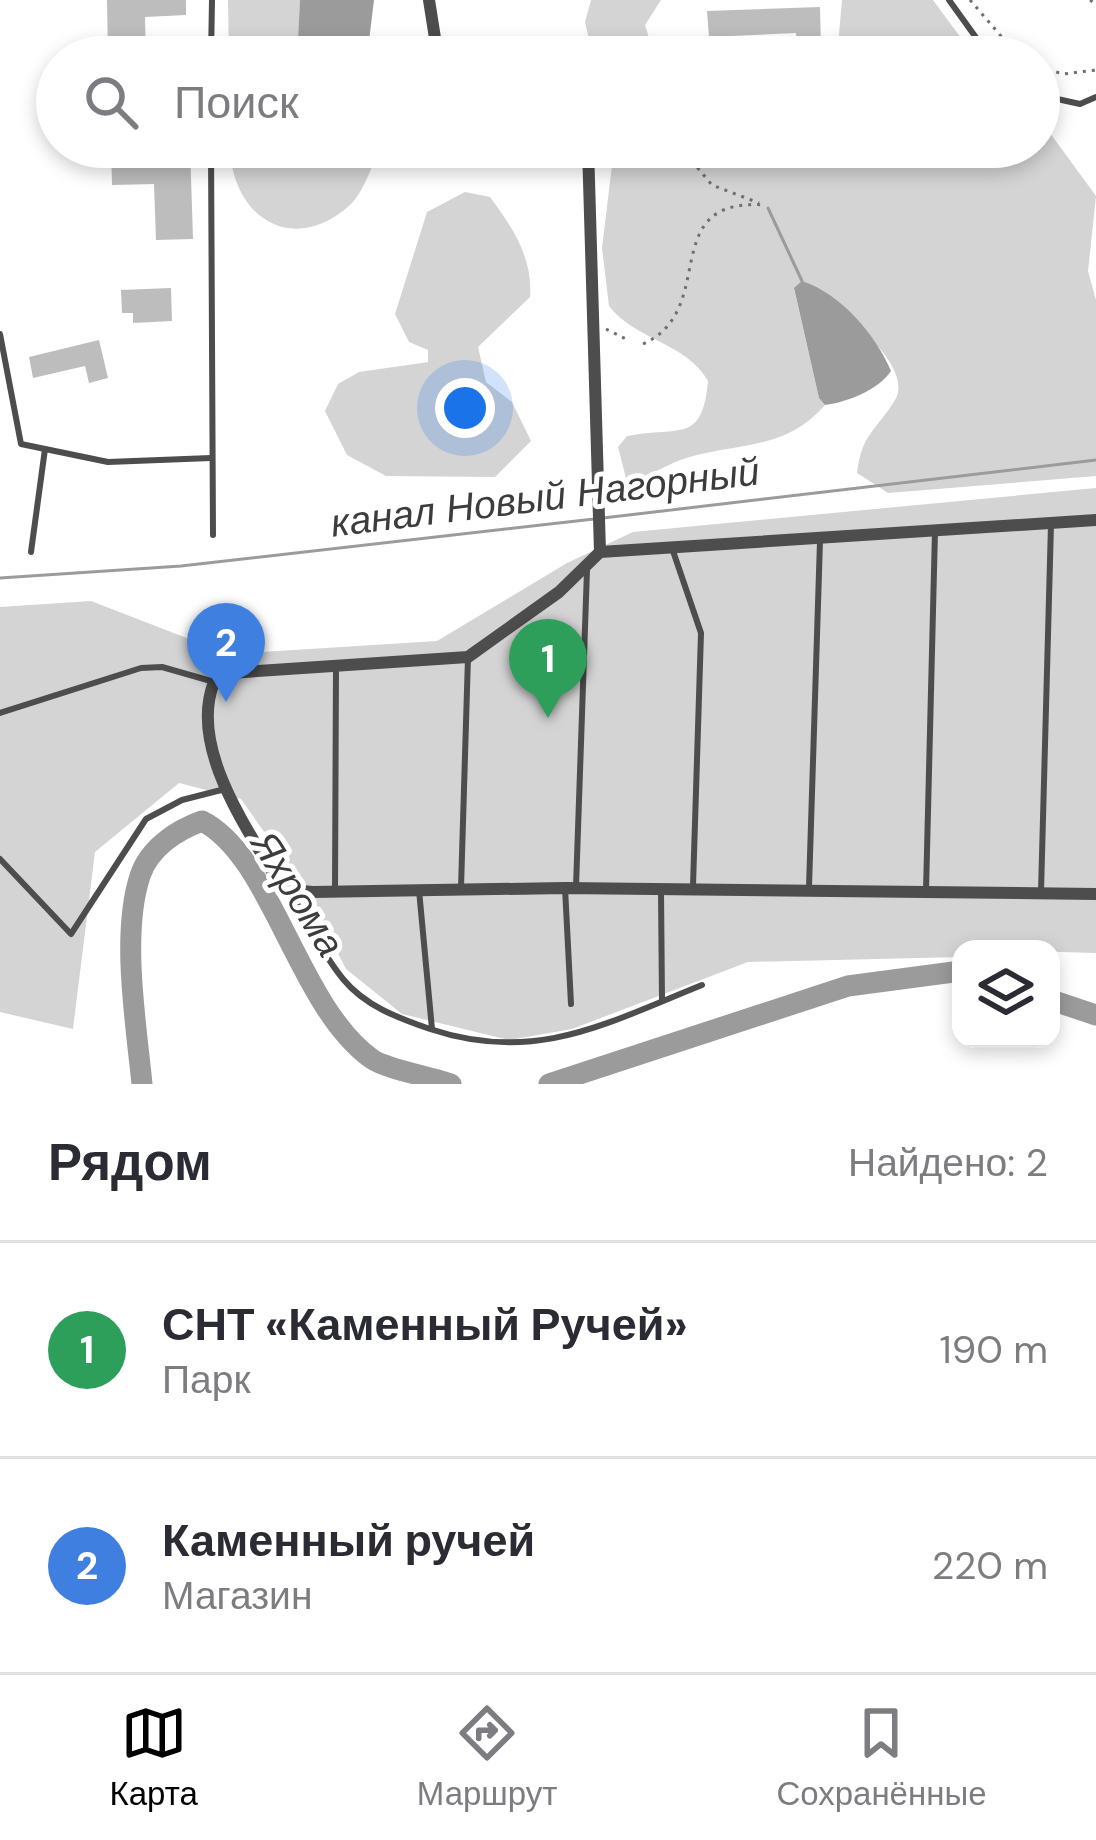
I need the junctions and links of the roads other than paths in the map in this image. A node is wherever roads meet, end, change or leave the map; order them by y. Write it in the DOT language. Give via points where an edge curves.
graph roads {
  1 [pos="212,0"];
  2 [pos="429,0"];
  3 [pos="949,0"];
  4 [pos="211,36"];
  5 [pos="434,36"];
  6 [pos="975,36"];
  7 [pos="1096,97"];
  8 [pos="1060,99"];
  9 [pos="211,168"];
  10 [pos="589,168"];
  11 [pos="0,334"];
  12 [pos="45,449"];
  13 [pos="212,458"];
  14 [pos="1096,520"];
  15 [pos="1051,524"];
  16 [pos="935,531"];
  17 [pos="213,535"];
  18 [pos="820,538"];
  19 [pos="671,547"];
  20 [pos="32,552"];
  21 [pos="600,552"];
  22 [pos="587,566"];
  23 [pos="468,657"];
  24 [pos="336,667"];
  25 [pos="214,682"];
  26 [pos="0,713"];
  27 [pos="228,788"];
  28 [pos="0,860"];
  29 [pos="461,888"];
  30 [pos="571,888"];
  31 [pos="419,889"];
  32 [pos="290,890"];
  33 [pos="661,890"];
  34 [pos="693,890"];
  35 [pos="335,891"];
  36 [pos="809,891"];
  37 [pos="926,891"];
  38 [pos="1041,892"];
  39 [pos="1096,894"];
  40 [pos="702,985"];
  41 [pos="662,1001"];
  42 [pos="571,1004"];
  43 [pos="432,1029"];
  1 -- 4 [label="lane"];
  2 -- 5 [label="street"];
  3 -- 6 [label="lane"];
  7 -- 8 [label="lane" via="1080,104"];
  9 -- 13 [label="lane"];
  10 -- 21 [label="street"];
  11 -- 12 [label="lane" via="21,444"];
  12 -- 13 [label="lane" via="108,462"];
  12 -- 20 [label="lane"];
  13 -- 17 [label="lane"];
  14 -- 15 [label="street"];
  15 -- 16 [label="street"];
  15 -- 38 [label="lane"];
  16 -- 18 [label="street"];
  16 -- 37 [label="lane"];
  18 -- 19 [label="street"];
  18 -- 36 [label="lane"];
  19 -- 21 [label="street"];
  19 -- 34 [label="lane" via="701,633"];
  21 -- 22 [label="street"];
  22 -- 23 [label="street"];
  22 -- 30 [label="lane"];
  23 -- 24 [label="street"];
  23 -- 29 [label="lane"];
  24 -- 25 [label="street" via="229,674"];
  24 -- 35 [label="lane"];
  25 -- 26 [label="lane" via="141,668"];
  25 -- 27 [label="street" via="208,724"];
  27 -- 28 [label="lane" via="146,819 70,934"];
  27 -- 32 [label="street"];
  29 -- 30 [label="street"];
  29 -- 31 [label="street"];
  30 -- 33 [label="street"];
  30 -- 42 [label="lane"];
  31 -- 35 [label="street"];
  31 -- 43 [label="lane"];
  32 -- 35 [label="street"];
  32 -- 43 [label="lane" via="359,995"];
  33 -- 34 [label="street"];
  33 -- 41 [label="lane"];
  34 -- 36 [label="street"];
  36 -- 37 [label="street"];
  37 -- 38 [label="street"];
  38 -- 39 [label="street"];
  40 -- 41 [label="lane"];
  41 -- 43 [label="lane" via="523,1046 463,1041"];
}
